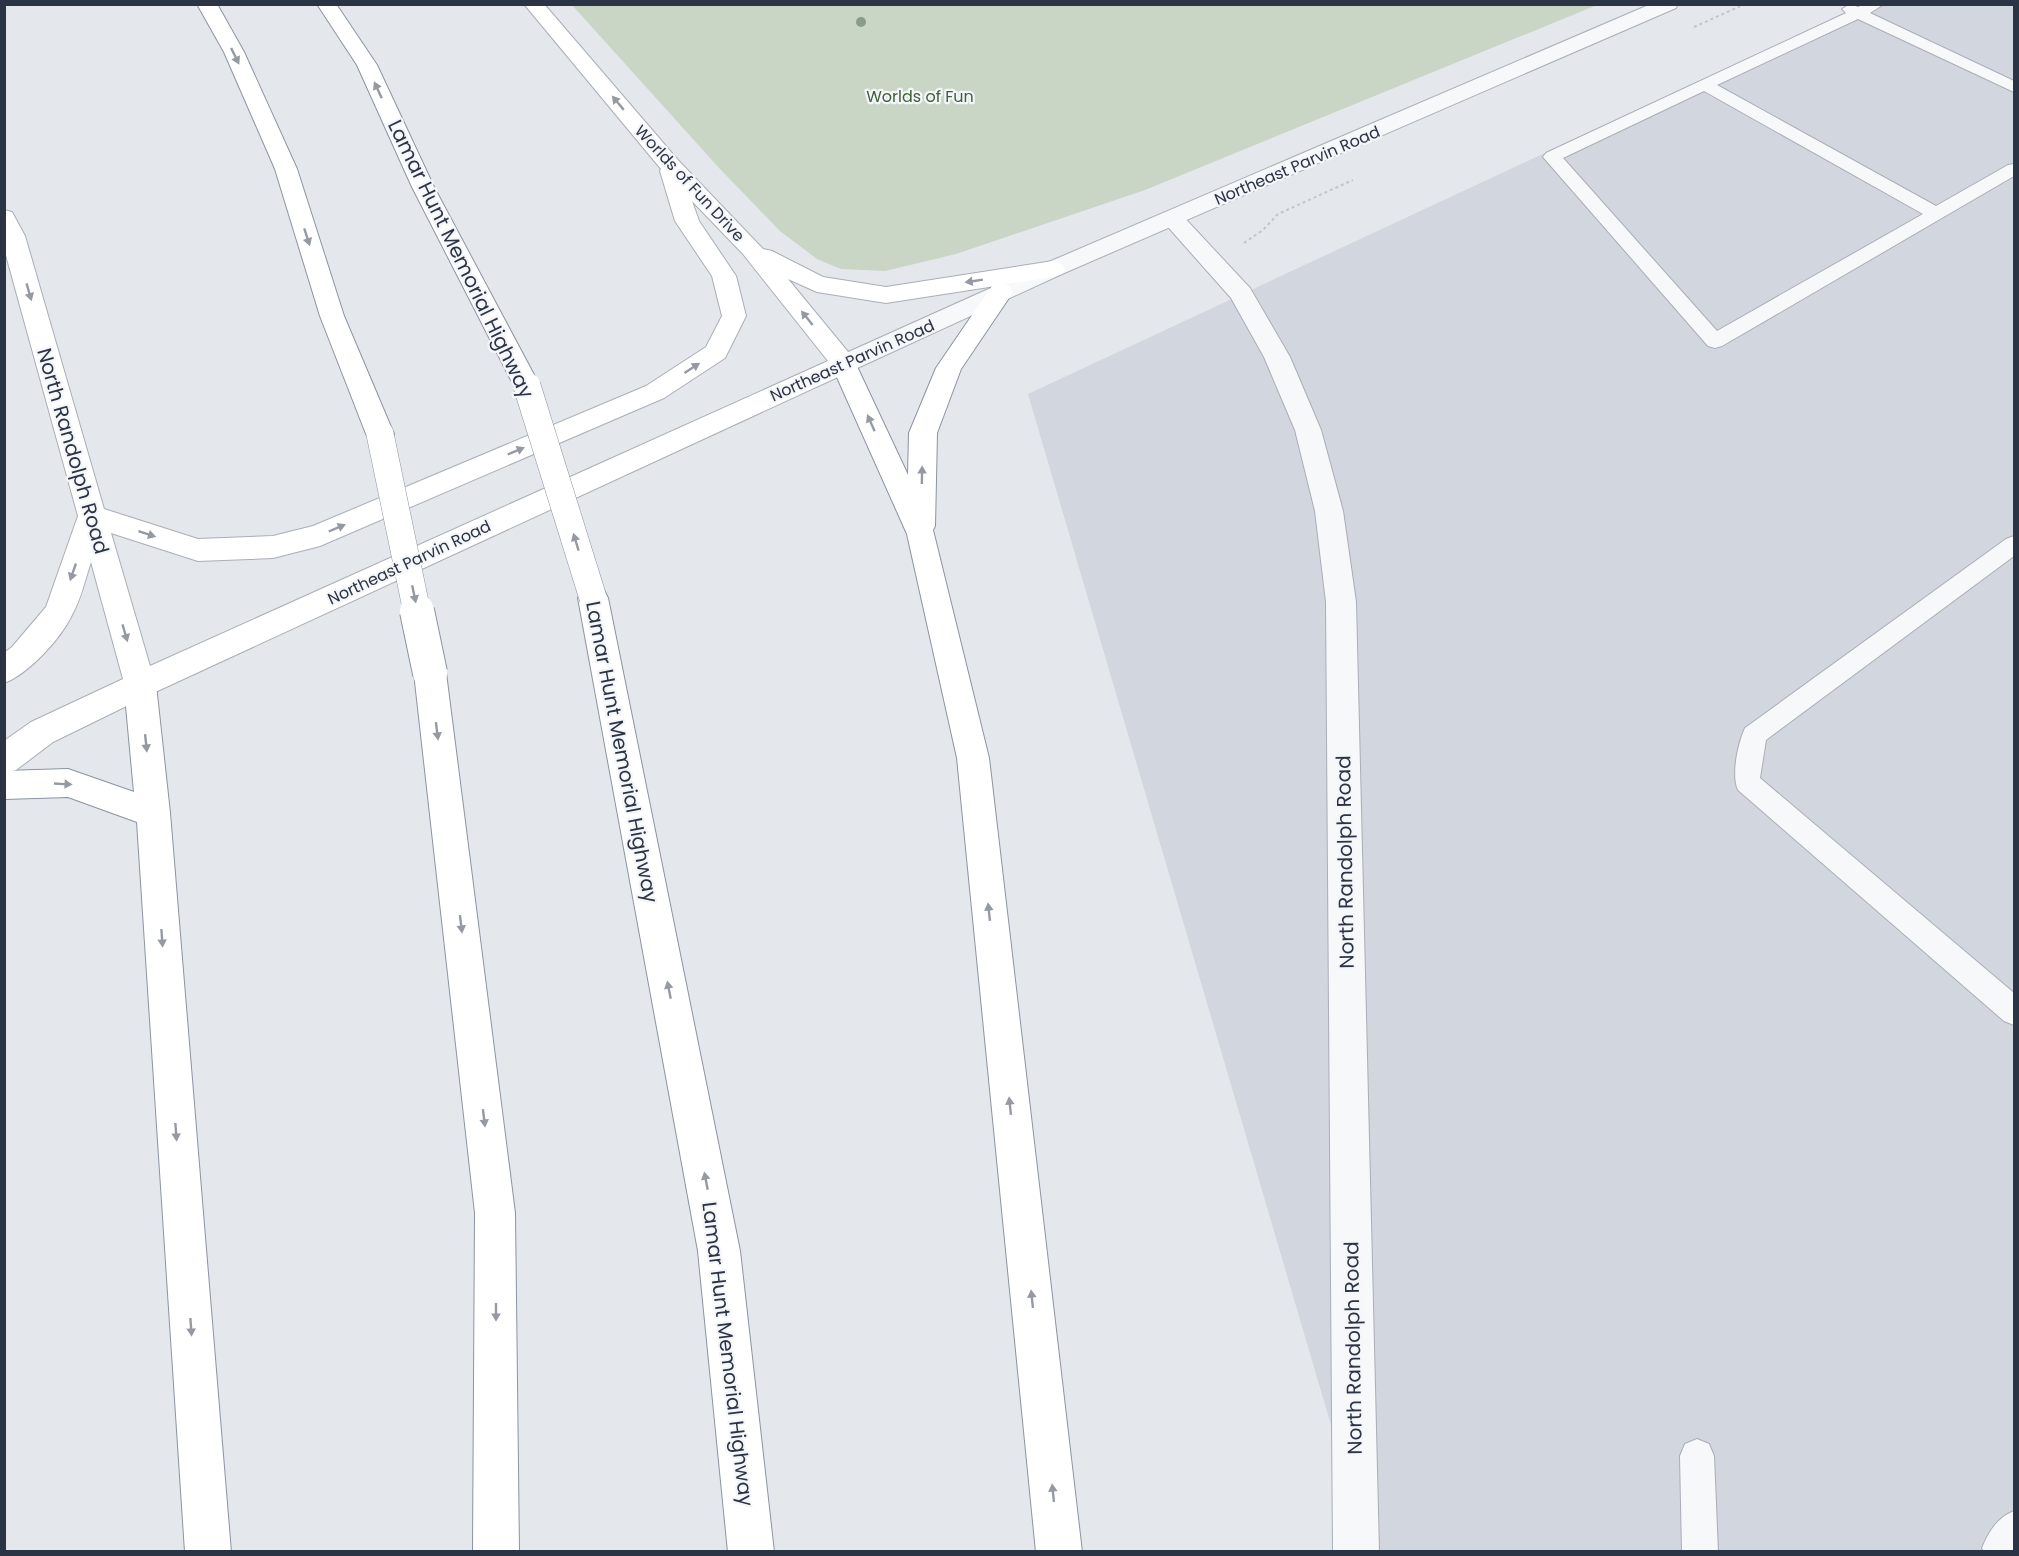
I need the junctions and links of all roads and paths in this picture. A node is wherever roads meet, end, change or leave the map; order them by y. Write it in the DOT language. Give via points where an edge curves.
graph roads {
  1 [pos="207,4"];
  2 [pos="326,4"];
  3 [pos="533,4"];
  4 [pos="1668,4"];
  5 [pos="1842,4"];
  6 [pos="1877,4"];
  7 [pos="1859,13"];
  8 [pos="1705,85"];
  9 [pos="2014,87"];
  10 [pos="669,164"];
  11 [pos="2014,169"];
  12 [pos="1936,214"];
  13 [pos="4,217"];
  14 [pos="1172,218"];
  15 [pos="751,249"];
  16 [pos="1053,269"];
  17 [pos="1001,292"];
  18 [pos="844,363"];
  19 [pos="92,516"];
  20 [pos="921,534"];
  21 [pos="2014,545"];
  22 [pos="4,670"];
  23 [pos="140,685"];
  24 [pos="42,732"];
  25 [pos="4,738"];
  26 [pos="4,760"];
  27 [pos="4,785"];
  28 [pos="153,813"];
  29 [pos="2014,1011"];
  30 [pos="1697,1456"];
  31 [pos="2014,1529"];
  32 [pos="208,1551"];
  33 [pos="496,1551"];
  34 [pos="751,1551"];
  35 [pos="1059,1551"];
  36 [pos="1356,1551"];
  37 [pos="1701,1551"];
  38 [pos="2003,1551"];
  1 -- 33 [label="main road, one-way, bridge" via="234,52 285,169 332,315 380,434 430,673 495,1213"];
  34 -- 2 [label="main road, Lamar Hunt Memorial Highway, one-way, bridge" via="719,1251 593,598 527,386 423,187 367,65"];
  10 -- 3 [label="main road, Worlds of Fun Drive, one-way"];
  4 -- 14 [label="street, Northeast Parvin Road"];
  5 -- 7 [label="lane"];
  6 -- 7 [label="lane"];
  7 -- 8 [label="lane"];
  7 -- 9 [label="lane"];
  8 -- 12 [label="lane"];
  8 -- 12 [label="lane" via="1552,157 1715,341"];
  10 -- 15 [label="main road, Worlds of Fun Drive"];
  19 -- 10 [label="main road, one-way" via="198,550 273,547 320,535 655,392 716,351 734,316 724,276 687,221"];
  11 -- 12 [label="lane"];
  13 -- 19 [label="main road, North Randolph Road, one-way" via="13,236"];
  14 -- 16 [label="street, Northeast Parvin Road"];
  14 -- 36 [label="street, North Randolph Road" via="1241,294 1277,357 1308,430 1329,511 1341,602"];
  16 -- 15 [label="main road, one-way" via="886,294 817,284"];
  18 -- 15 [label="main road, Worlds of Fun Drive, one-way"];
  16 -- 17 [label="street, Northeast Parvin Road"];
  17 -- 18 [label="street, Northeast Parvin Road"];
  20 -- 17 [label="main road, one-way" via="923,433 949,368"];
  20 -- 18 [label="main road, Worlds of Fun Drive, one-way"];
  18 -- 23 [label="main road, Northeast Parvin Road"];
  19 -- 22 [label="main road, one-way" via="59,612 23,656"];
  19 -- 23 [label="main road, North Randolph Road, one-way"];
  35 -- 20 [label="main road, one-way" via="973,758"];
  21 -- 29 [label="lane" via="1754,735 1748,782"];
  23 -- 24 [label="main road, Northeast Parvin Road"];
  23 -- 28 [label="main road, North Randolph Road, one-way"];
  24 -- 25 [label="main road, Northeast Parvin Road"];
  24 -- 26 [label="main road, Northeast Parvin Road"];
  27 -- 28 [label="main road, one-way" via="68,783"];
  28 -- 32 [label="main road, North Randolph Road, one-way"];
  30 -- 37 [label="lane"];
  31 -- 38 [label="lane" via="2000,1548"];
}
